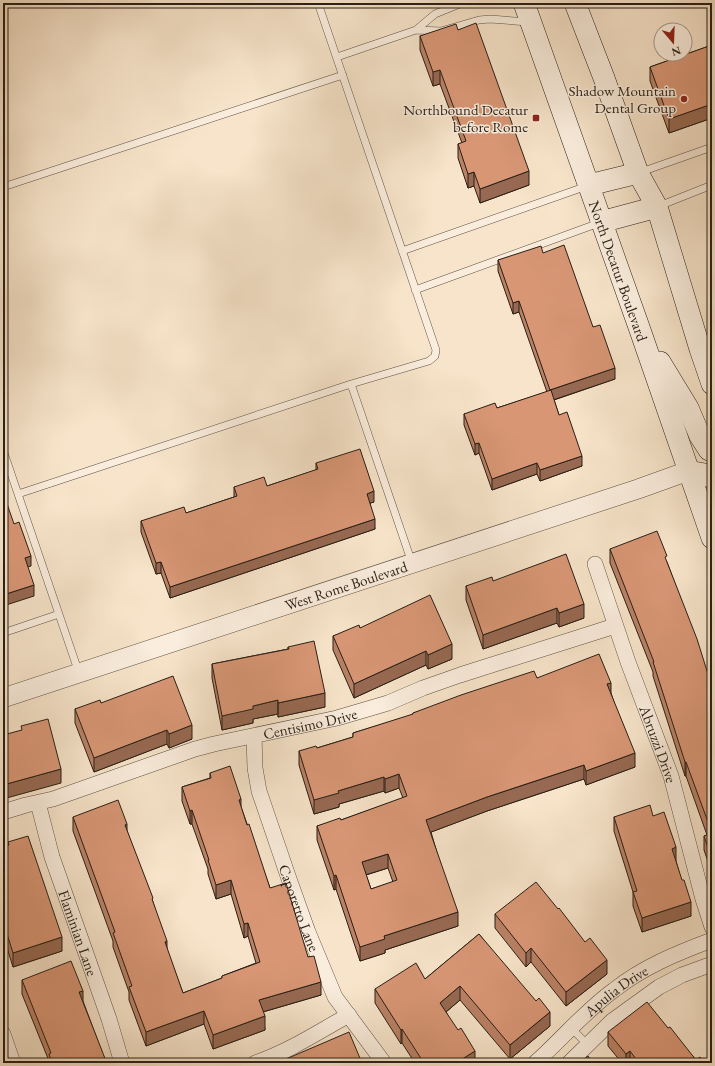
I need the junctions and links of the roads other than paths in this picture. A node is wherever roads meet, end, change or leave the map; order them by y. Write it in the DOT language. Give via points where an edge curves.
graph roads {
  1 [pos="318,3"];
  2 [pos="462,3"];
  3 [pos="524,3"];
  4 [pos="575,3"];
  5 [pos="531,23"];
  6 [pos="416,30"];
  7 [pos="336,58"];
  8 [pos="343,75"];
  9 [pos="712,147"];
  10 [pos="638,173"];
  11 [pos="589,185"];
  12 [pos="712,185"];
  13 [pos="3,187"];
  14 [pos="656,207"];
  15 [pos="601,222"];
  16 [pos="402,251"];
  17 [pos="415,290"];
  18 [pos="640,330"];
  19 [pos="351,384"];
  20 [pos="712,384"];
  21 [pos="3,450"];
  22 [pos="712,452"];
  23 [pos="688,471"];
  24 [pos="712,478"];
  25 [pos="18,494"];
  26 [pos="712,538"];
  27 [pos="412,563"];
  28 [pos="595,564"];
  29 [pos="59,614"];
  30 [pos="615,626"];
  31 [pos="3,633"];
  32 [pos="79,673"];
  33 [pos="3,698"];
  34 [pos="254,736"];
  35 [pos="38,803"];
  36 [pos="3,812"];
  37 [pos="712,927"];
  38 [pos="712,940"];
  39 [pos="712,964"];
  40 [pos="349,1015"];
  41 [pos="571,1027"];
  42 [pos="3,1034"];
  43 [pos="587,1044"];
  44 [pos="14,1063"];
  45 [pos="122,1063"];
  46 [pos="255,1063"];
  47 [pos="384,1063"];
  48 [pos="535,1063"];
  49 [pos="569,1063"];
  1 -- 7 [label="lane"];
  2 -- 6 [label="lane" via="435,14"];
  3 -- 5 [label="main road, North Decatur Boulevard"];
  4 -- 10 [label="main road"];
  5 -- 6 [label="lane" via="490,19 441,31"];
  5 -- 11 [label="main road, North Decatur Boulevard"];
  6 -- 7 [label="lane"];
  7 -- 8 [label="lane"];
  8 -- 13 [label="lane"];
  8 -- 16 [label="lane"];
  9 -- 10 [label="lane"];
  10 -- 11 [label="main road"];
  10 -- 14 [label="main road"];
  11 -- 15 [label="main road, North Decatur Boulevard"];
  11 -- 16 [label="lane"];
  12 -- 14 [label="lane"];
  14 -- 15 [label="main road"];
  14 -- 20 [label="main road"];
  15 -- 17 [label="lane"];
  15 -- 18 [label="main road, North Decatur Boulevard"];
  16 -- 17 [label="lane"];
  17 -- 19 [label="lane" via="436,350 435,356 429,361"];
  18 -- 22 [label="main road" via="688,408 700,436"];
  18 -- 23 [label="main road, North Decatur Boulevard"];
  19 -- 25 [label="lane"];
  19 -- 27 [label="lane"];
  21 -- 25 [label="lane"];
  23 -- 24 [label="main road"];
  23 -- 26 [label="main road, North Decatur Boulevard"];
  23 -- 27 [label="street, West Rome Boulevard"];
  25 -- 29 [label="lane"];
  27 -- 32 [label="street, West Rome Boulevard"];
  28 -- 30 [label="street, Abruzzi Drive"];
  29 -- 31 [label="lane"];
  29 -- 32 [label="lane"];
  30 -- 34 [label="street, Centisimo Drive" via="460,675 373,707 322,722"];
  30 -- 37 [label="street, Abruzzi Drive" via="671,776"];
  32 -- 33 [label="street, West Rome Boulevard"];
  34 -- 35 [label="street, Centisimo Drive" via="195,749 53,800"];
  34 -- 40 [label="street, Caporetto Lane" via="259,791 308,932 335,997"];
  35 -- 36 [label="street, Centisimo Drive"];
  35 -- 45 [label="street, Flaminian Lane" via="52,857 110,1019"];
  38 -- 41 [label="street, Apulia Drive" via="668,957 640,972 614,989"];
  39 -- 43 [label="street, Apulia Drive" via="659,987 612,1021"];
  40 -- 46 [label="street" via="279,1053"];
  40 -- 47 [label="street, Caporetto Lane"];
  41 -- 43 [label="lane"];
  41 -- 48 [label="street, Apulia Drive" via="553,1048"];
  42 -- 44 [label="street"];
  43 -- 49 [label="street, Apulia Drive"];
}
